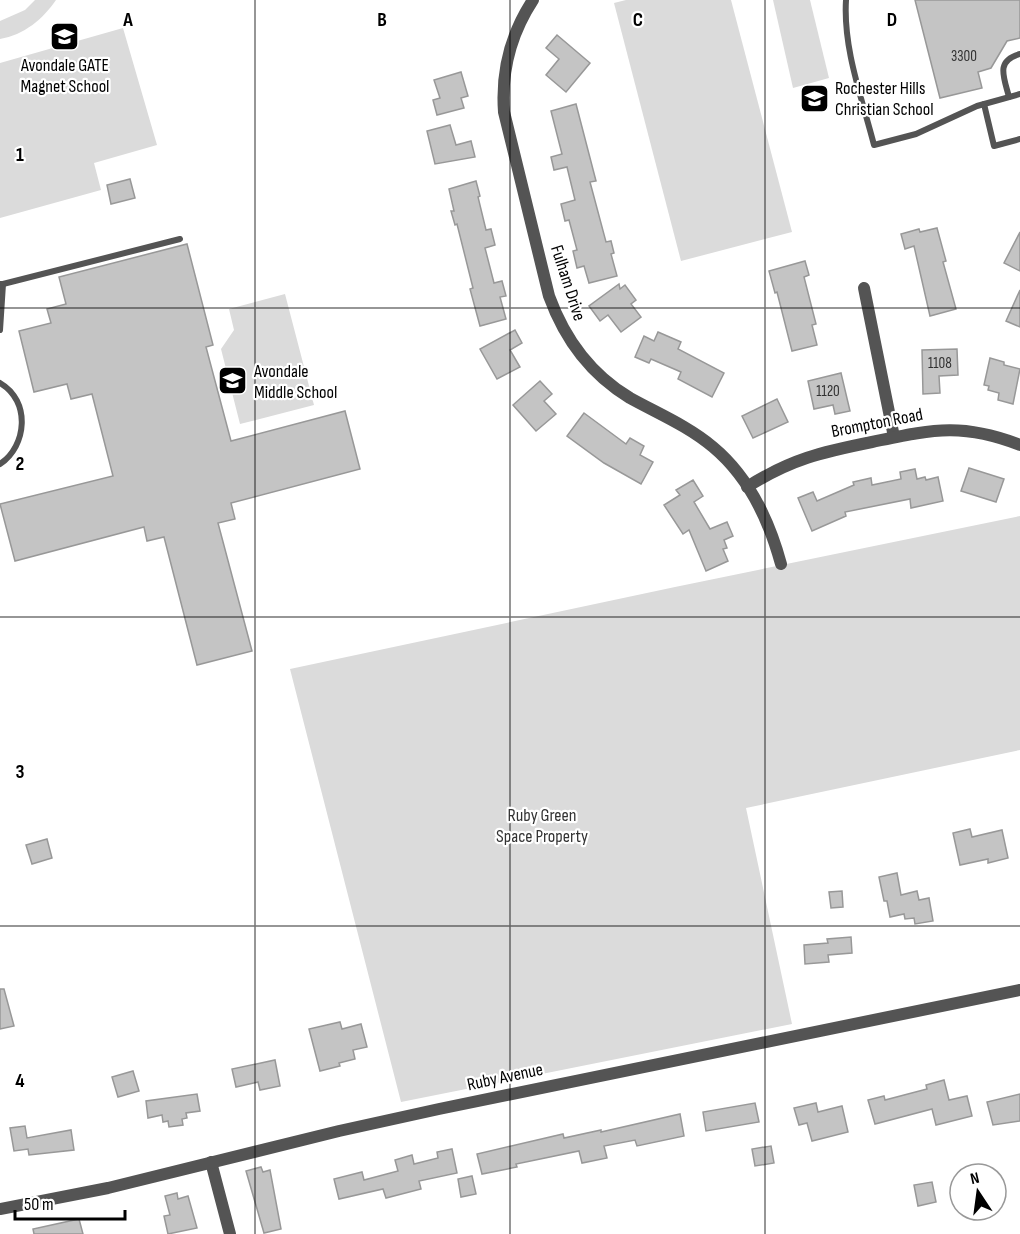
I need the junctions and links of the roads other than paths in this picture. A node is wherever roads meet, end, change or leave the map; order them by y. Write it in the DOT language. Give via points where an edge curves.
graph roads {
  1 [pos="533,0"];
  2 [pos="846,0"];
  3 [pos="1020,54"];
  4 [pos="1020,94"];
  5 [pos="1009,97"];
  6 [pos="984,104"];
  7 [pos="1020,139"];
  8 [pos="180,238"];
  9 [pos="2,284"];
  10 [pos="864,288"];
  11 [pos="0,330"];
  12 [pos="0,382"];
  13 [pos="894,437"];
  14 [pos="1020,445"];
  15 [pos="0,465"];
  16 [pos="747,487"];
  17 [pos="781,564"];
  18 [pos="1020,990"];
  19 [pos="211,1162"];
  20 [pos="0,1209"];
  21 [pos="230,1234"];
  1 -- 16 [label="street, Fulham Drive" via="519,22 506,60 504,112 556,317 576,350 602,379 700,437 725,459"];
  2 -- 6 [label="lane" via="849,45 874,145 916,134"];
  3 -- 5 [label="lane" via="1004,65"];
  4 -- 5 [label="lane"];
  5 -- 6 [label="lane"];
  6 -- 7 [label="lane" via="994,146"];
  8 -- 9 [label="lane"];
  9 -- 11 [label="lane"];
  10 -- 13 [label="street"];
  12 -- 15 [label="lane" via="15,397 22,429 18,445"];
  13 -- 14 [label="street, Brompton Road" via="964,431"];
  13 -- 16 [label="street, Brompton Road" via="802,458"];
  16 -- 17 [label="street, Fulham Drive" via="768,524"];
  18 -- 19 [label="street, Ruby Avenue" via="439,1109"];
  19 -- 20 [label="street, Ruby Avenue"];
  19 -- 21 [label="street"];
}
